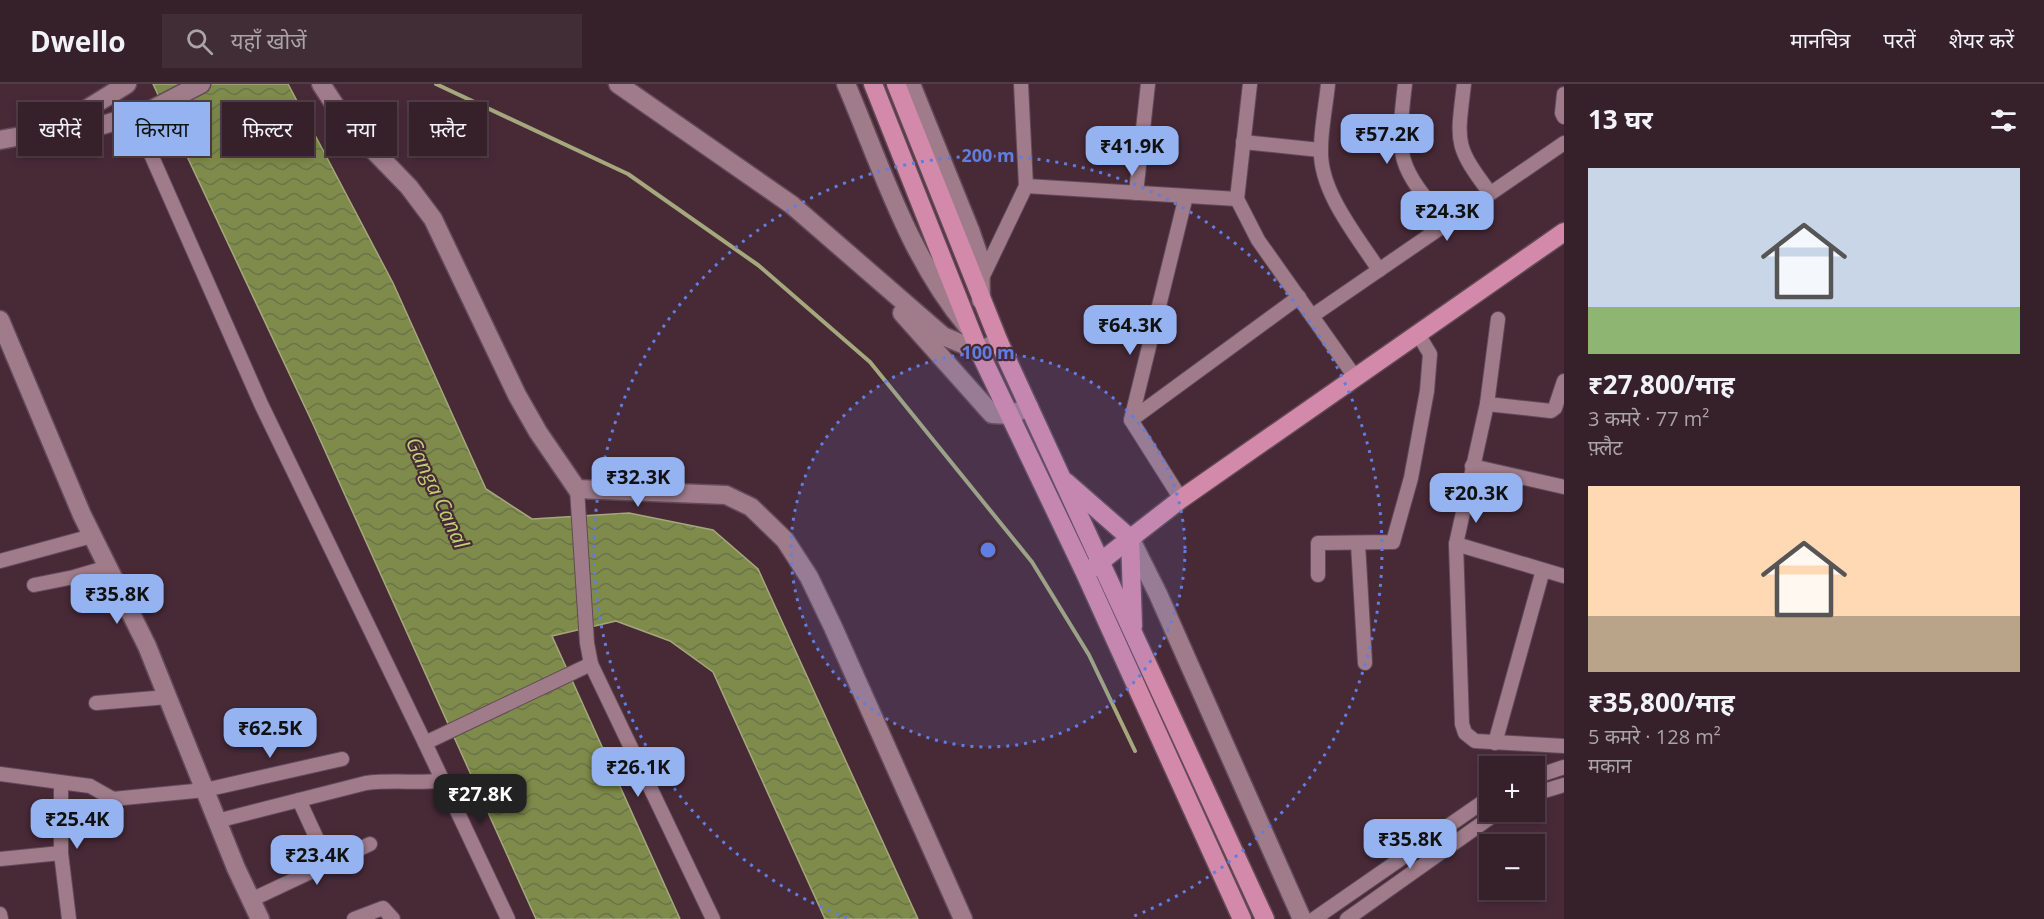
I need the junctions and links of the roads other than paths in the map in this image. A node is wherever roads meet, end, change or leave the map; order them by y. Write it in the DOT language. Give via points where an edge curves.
graph roads {
  1 [pos="201,84"];
  2 [pos="321,84"];
  3 [pos="618,84"];
  4 [pos="846,84"];
  5 [pos="873,84"];
  6 [pos="896,84"];
  7 [pos="911,84"];
  8 [pos="1021,84"];
  9 [pos="1148,84"];
  10 [pos="1250,84"];
  11 [pos="1328,84"];
  12 [pos="1405,84"];
  13 [pos="1464,84"];
  14 [pos="115,87"];
  15 [pos="1564,94"];
  16 [pos="94,102"];
  17 [pos="164,102"];
  18 [pos="1564,117"];
  19 [pos="18,137"];
  20 [pos="0,140"];
  21 [pos="1243,142"];
  22 [pos="1564,143"];
  23 [pos="1320,150"];
  24 [pos="158,156"];
  25 [pos="1026,186"];
  26 [pos="1136,193"];
  27 [pos="1490,194"];
  28 [pos="1186,196"];
  29 [pos="1237,199"];
  30 [pos="1447,223"];
  31 [pos="1564,232"];
  32 [pos="1379,270"];
  33 [pos="982,278"];
  34 [pos="874,279"];
  35 [pos="1299,297"];
  36 [pos="981,300"];
  37 [pos="1312,316"];
  38 [pos="1498,319"];
  39 [pos="969,327"];
  40 [pos="2,329"];
  41 [pos="1418,334"];
  42 [pos="999,342"];
  43 [pos="979,351"];
  44 [pos="1354,377"];
  45 [pos="1564,381"];
  46 [pos="1561,398"];
  47 [pos="1487,404"];
  48 [pos="1029,407"];
  49 [pos="1010,415"];
  50 [pos="1131,420"];
  51 [pos="1472,466"];
  52 [pos="1060,477"];
  53 [pos="1564,487"];
  54 [pos="579,498"];
  55 [pos="1181,499"];
  56 [pos="92,536"];
  57 [pos="1130,538"];
  58 [pos="1358,544"];
  59 [pos="1456,544"];
  60 [pos="0,561"];
  61 [pos="1100,562"];
  62 [pos="108,567"];
  63 [pos="1543,570"];
  64 [pos="1085,573"];
  65 [pos="1318,575"];
  66 [pos="1564,576"];
  67 [pos="34,585"];
  68 [pos="1133,634"];
  69 [pos="1365,663"];
  70 [pos="591,664"];
  71 [pos="168,697"];
  72 [pos="96,703"];
  73 [pos="424,743"];
  74 [pos="1495,743"];
  75 [pos="1564,746"];
  76 [pos="342,759"];
  77 [pos="1564,767"];
  78 [pos="1545,773"];
  79 [pos="0,774"];
  80 [pos="440,781"];
  81 [pos="61,783"];
  82 [pos="1564,785"];
  83 [pos="205,790"];
  84 [pos="1545,791"];
  85 [pos="299,800"];
  86 [pos="1479,805"];
  87 [pos="217,821"];
  88 [pos="1484,822"];
  89 [pos="370,844"];
  90 [pos="61,853"];
  91 [pos="0,859"];
  92 [pos="328,863"];
  93 [pos="251,900"];
  94 [pos="0,914"];
  95 [pos="2,919"];
  96 [pos="69,919"];
  97 [pos="260,919"];
  98 [pos="354,919"];
  99 [pos="393,919"];
  100 [pos="508,919"];
  101 [pos="713,919"];
  102 [pos="963,919"];
  103 [pos="1242,919"];
  104 [pos="1265,919"];
  105 [pos="1302,919"];
  106 [pos="1314,919"];
  107 [pos="1347,919"];
  1 -- 17 [label="street"];
  2 -- 54 [label="street" via="346,122 409,187 433,219 517,395"];
  3 -- 34 [label="street" via="792,205"];
  4 -- 39 [label="street" via="922,259 949,304"];
  5 -- 39 [label="highway"];
  6 -- 36 [label="highway"];
  7 -- 33 [label="street" via="970,230"];
  8 -- 25 [label="street"];
  9 -- 26 [label="street"];
  10 -- 21 [label="street"];
  11 -- 23 [label="street"];
  12 -- 30 [label="street" via="1399,132 1403,162 1415,187"];
  13 -- 27 [label="street" via="1458,136 1465,160"];
  14 -- 16 [label="street"];
  15 -- 18 [label="street"];
  19 -- 20 [label="street"];
  21 -- 23 [label="street"];
  21 -- 29 [label="street"];
  22 -- 27 [label="street"];
  23 -- 32 [label="street" via="1323,170 1341,213"];
  24 -- 73 [label="street" via="261,404"];
  25 -- 26 [label="street"];
  25 -- 33 [label="street"];
  26 -- 28 [label="street"];
  27 -- 30 [label="street"];
  28 -- 29 [label="street"];
  28 -- 50 [label="street"];
  29 -- 35 [label="street" via="1258,240"];
  30 -- 32 [label="street"];
  31 -- 41 [label="highway"];
  32 -- 37 [label="street"];
  33 -- 36 [label="street"];
  34 -- 43 [label="street" via="943,336"];
  34 -- 49 [label="street" via="992,414"];
  35 -- 37 [label="street"];
  35 -- 50 [label="street"];
  36 -- 42 [label="highway"];
  37 -- 44 [label="street"];
  38 -- 47 [label="street"];
  39 -- 43 [label="highway"];
  40 -- 56 [label="street"];
  41 -- 44 [label="highway"];
  41 -- 58 [label="street" via="1430,354 1427,391 1411,478 1393,542"];
  42 -- 43 [label="street"];
  42 -- 48 [label="highway"];
  43 -- 49 [label="highway"];
  44 -- 55 [label="highway"];
  45 -- 46 [label="street"];
  46 -- 47 [label="street" via="1551,411"];
  47 -- 51 [label="street"];
  48 -- 49 [label="street"];
  48 -- 52 [label="highway"];
  49 -- 64 [label="highway"];
  50 -- 55 [label="street"];
  51 -- 53 [label="street"];
  51 -- 59 [label="street"];
  52 -- 57 [label="highway"];
  52 -- 61 [label="highway"];
  54 -- 70 [label="street"];
  54 -- 102 [label="street" via="726,495 751,507 785,540 809,577 833,627"];
  55 -- 57 [label="highway"];
  56 -- 60 [label="street"];
  56 -- 62 [label="street"];
  57 -- 61 [label="highway"];
  57 -- 68 [label="highway"];
  57 -- 105 [label="street"];
  58 -- 65 [label="street" via="1318,543"];
  58 -- 69 [label="street"];
  59 -- 63 [label="street"];
  59 -- 74 [label="street" via="1462,724 1465,733 1475,741"];
  61 -- 64 [label="highway"];
  61 -- 68 [label="highway"];
  62 -- 67 [label="street"];
  62 -- 71 [label="street"];
  63 -- 66 [label="street"];
  63 -- 74 [label="street"];
  64 -- 103 [label="highway"];
  68 -- 104 [label="highway"];
  70 -- 73 [label="street"];
  70 -- 101 [label="street"];
  71 -- 72 [label="street"];
  71 -- 83 [label="street"];
  73 -- 80 [label="street"];
  74 -- 75 [label="street"];
  76 -- 83 [label="street"];
  77 -- 78 [label="street"];
  79 -- 81 [label="street"];
  80 -- 85 [label="street" via="378,781"];
  80 -- 100 [label="street"];
  81 -- 83 [label="street" via="96,788 113,799"];
  81 -- 90 [label="street"];
  82 -- 84 [label="street"];
  83 -- 87 [label="street"];
  85 -- 87 [label="street"];
  85 -- 92 [label="street"];
  86 -- 106 [label="street"];
  87 -- 93 [label="street"];
  88 -- 107 [label="street"];
  89 -- 92 [label="street"];
  90 -- 91 [label="street"];
  90 -- 96 [label="street"];
  92 -- 93 [label="street"];
  93 -- 97 [label="street"];
  94 -- 95 [label="street"];
  98 -- 99 [label="street" via="383,908"];
}
